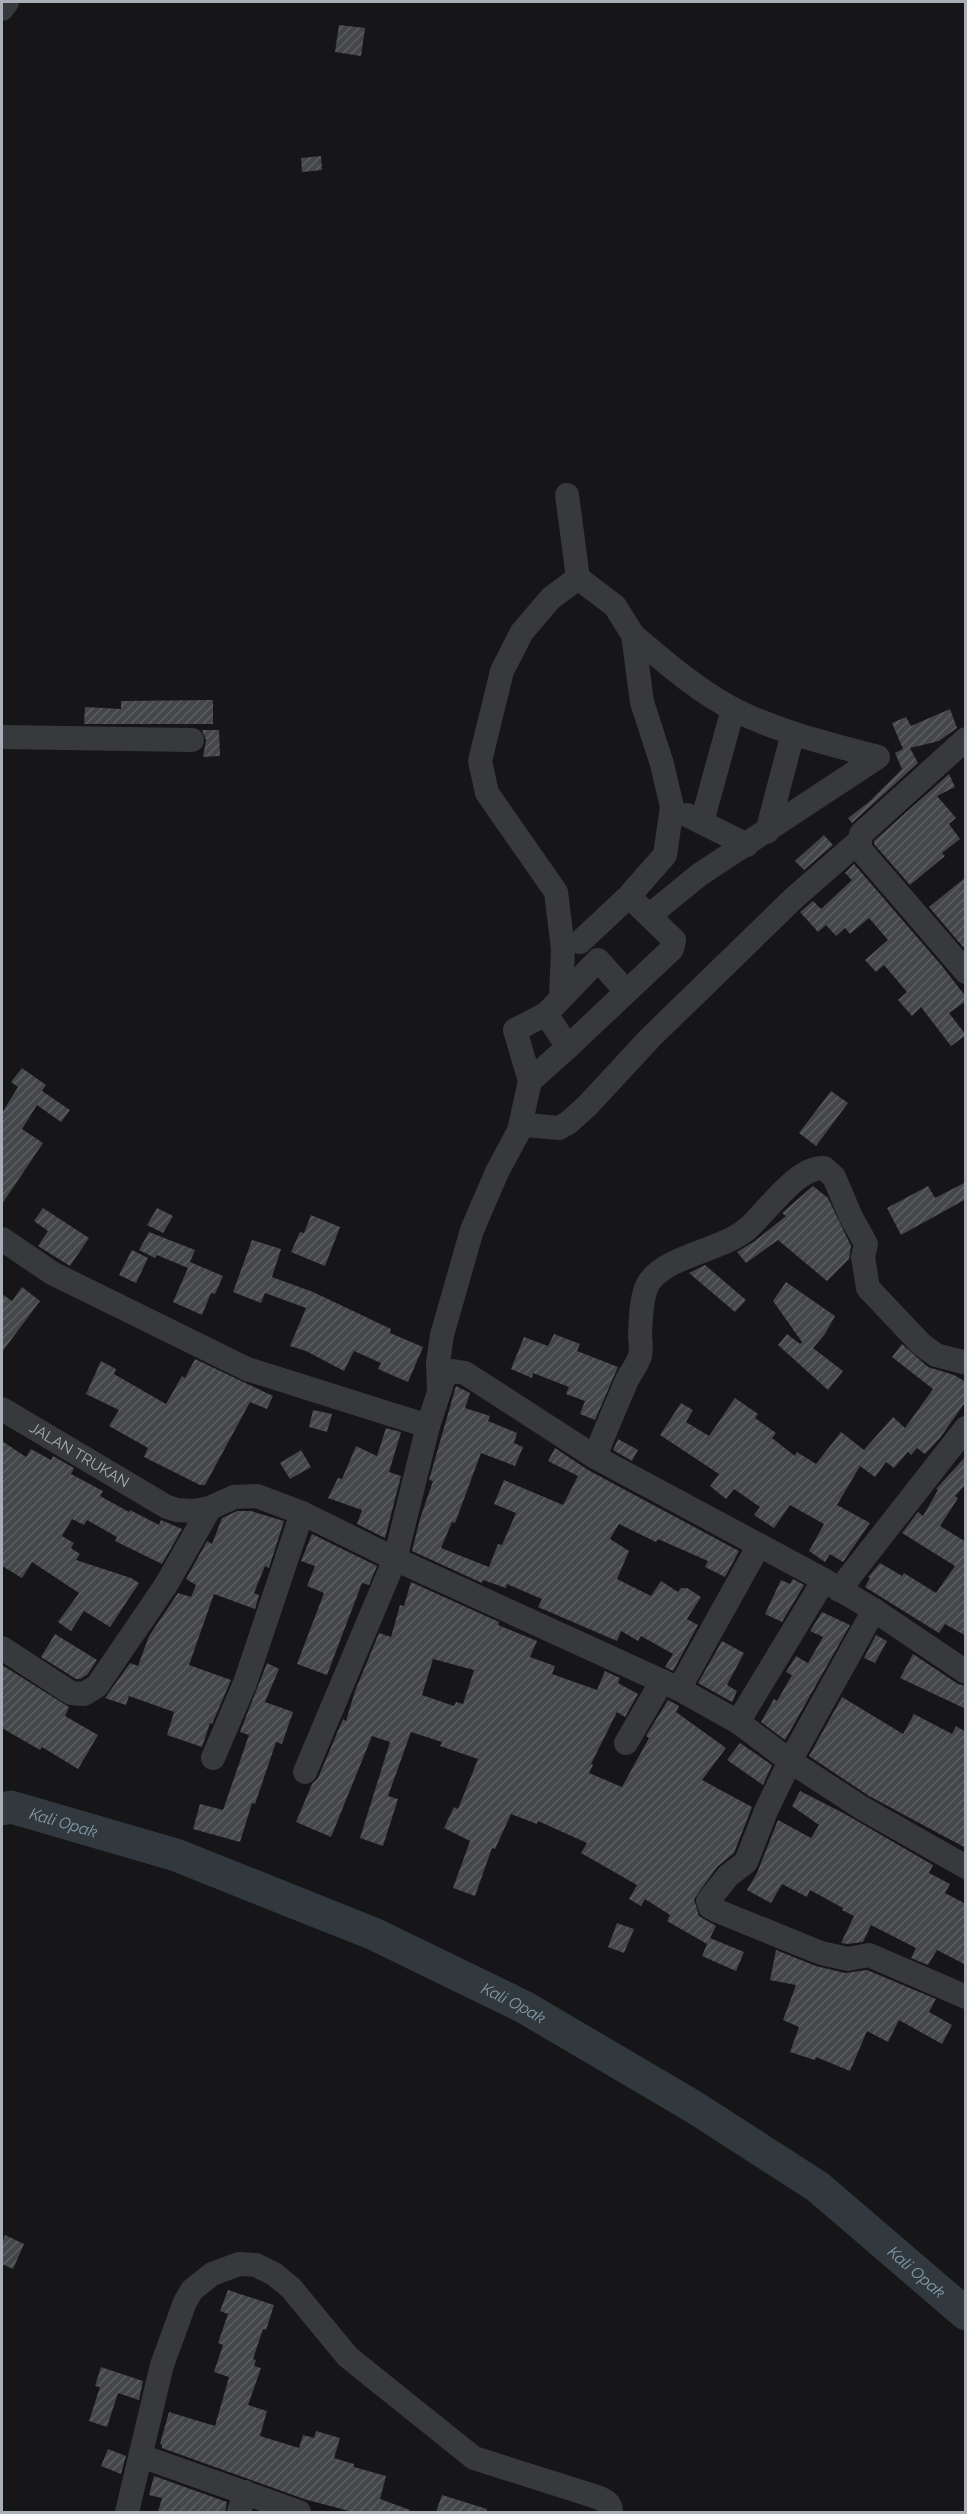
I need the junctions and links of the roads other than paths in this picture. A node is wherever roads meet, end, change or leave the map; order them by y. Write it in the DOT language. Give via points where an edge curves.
graph roads {
  1 [pos="7,2"];
  2 [pos="2,9"];
  3 [pos="567,495"];
  4 [pos="578,578"];
  5 [pos="633,635"];
  6 [pos="733,709"];
  7 [pos="793,734"];
  8 [pos="2,737"];
  9 [pos="966,739"];
  10 [pos="192,740"];
  11 [pos="672,807"];
  12 [pos="702,822"];
  13 [pos="769,826"];
  14 [pos="858,842"];
  15 [pos="629,896"];
  16 [pos="650,915"];
  17 [pos="560,923"];
  18 [pos="580,942"];
  19 [pos="598,960"];
  20 [pos="966,972"];
  21 [pos="626,992"];
  22 [pos="553,1006"];
  23 [pos="568,1047"];
  24 [pos="530,1081"];
  25 [pos="519,1131"];
  26 [pos="2,1239"];
  27 [pos="966,1364"];
  28 [pos="439,1394"];
  29 [pos="2,1409"];
  30 [pos="428,1426"];
  31 [pos="966,1428"];
  32 [pos="595,1457"];
  33 [pos="210,1508"];
  34 [pos="302,1514"];
  35 [pos="759,1545"];
  36 [pos="394,1559"];
  37 [pos="832,1585"];
  38 [pos="873,1610"];
  39 [pos="2,1648"];
  40 [pos="966,1672"];
  41 [pos="671,1685"];
  42 [pos="738,1722"];
  43 [pos="626,1743"];
  44 [pos="213,1758"];
  45 [pos="790,1761"];
  46 [pos="305,1772"];
  47 [pos="966,1866"];
  48 [pos="966,1997"];
  49 [pos="141,2456"];
  50 [pos="242,2502"];
  51 [pos="127,2512"];
  52 [pos="299,2512"];
  53 [pos="611,2512"];
  1 -- 2 [label="street"];
  3 -- 4 [label="street"];
  4 -- 5 [label="street" via="615,606"];
  4 -- 17 [label="street" via="551,598 522,632 502,671 480,761 487,793 556,892"];
  5 -- 6 [label="street" via="687,680"];
  5 -- 11 [label="street" via="642,702"];
  6 -- 7 [label="street"];
  6 -- 12 [label="street"];
  7 -- 13 [label="street"];
  7 -- 13 [label="street" via="878,757"];
  8 -- 10 [label="street"];
  9 -- 14 [label="street" via="861,834"];
  11 -- 12 [label="street"];
  11 -- 15 [label="street" via="665,855"];
  12 -- 13 [label="street"];
  13 -- 16 [label="street"];
  14 -- 20 [label="street" via="859,848"];
  14 -- 25 [label="street" via="785,907 568,1123 559,1128 526,1125"];
  15 -- 16 [label="street"];
  15 -- 18 [label="street"];
  16 -- 21 [label="street" via="674,940 672,949"];
  17 -- 18 [label="street"];
  17 -- 22 [label="street" via="563,949"];
  18 -- 19 [label="street"];
  19 -- 21 [label="street"];
  19 -- 22 [label="street"];
  21 -- 23 [label="street"];
  22 -- 23 [label="street"];
  22 -- 24 [label="street" via="515,1030"];
  23 -- 24 [label="street"];
  24 -- 25 [label="street"];
  25 -- 28 [label="street" via="472,1230 458,1273 439,1351"];
  26 -- 30 [label="street" via="52,1273 247,1369"];
  27 -- 32 [label="street" via="936,1354 921,1344 868,1288 866,1244 834,1177 818,1167 794,1182 734,1238 665,1268 649,1283 642,1314 641,1354"];
  28 -- 30 [label="street"];
  28 -- 32 [label="street" via="444,1377 453,1371 465,1373"];
  29 -- 33 [label="street, JALAN TRUKAN" via="158,1502 177,1510"];
  30 -- 36 [label="street"];
  31 -- 37 [label="street"];
  32 -- 35 [label="street"];
  33 -- 34 [label="street, JALAN TRUKAN" via="234,1497 257,1496"];
  33 -- 39 [label="street" via="166,1585 97,1686 84,1694 71,1693"];
  34 -- 36 [label="street, JALAN TRUKAN"];
  34 -- 44 [label="street" via="245,1683"];
  35 -- 37 [label="street"];
  35 -- 41 [label="street"];
  36 -- 41 [label="street, JALAN TRUKAN"];
  36 -- 46 [label="street"];
  37 -- 38 [label="street"];
  37 -- 42 [label="street"];
  38 -- 40 [label="street"];
  38 -- 45 [label="street"];
  41 -- 42 [label="street, JALAN TRUKAN"];
  41 -- 43 [label="street"];
  42 -- 45 [label="street, JALAN TRUKAN"];
  45 -- 47 [label="street, JALAN TRUKAN" via="862,1808"];
  45 -- 48 [label="street" via="746,1862 716,1889 708,1901 710,1907 821,1953 848,1959 868,1955"];
  49 -- 50 [label="street"];
  49 -- 51 [label="street"];
  49 -- 53 [label="street" via="162,2365 192,2290 223,2268 256,2265 291,2288 348,2357 474,2458 597,2497 607,2502"];
  50 -- 52 [label="street"];
}
